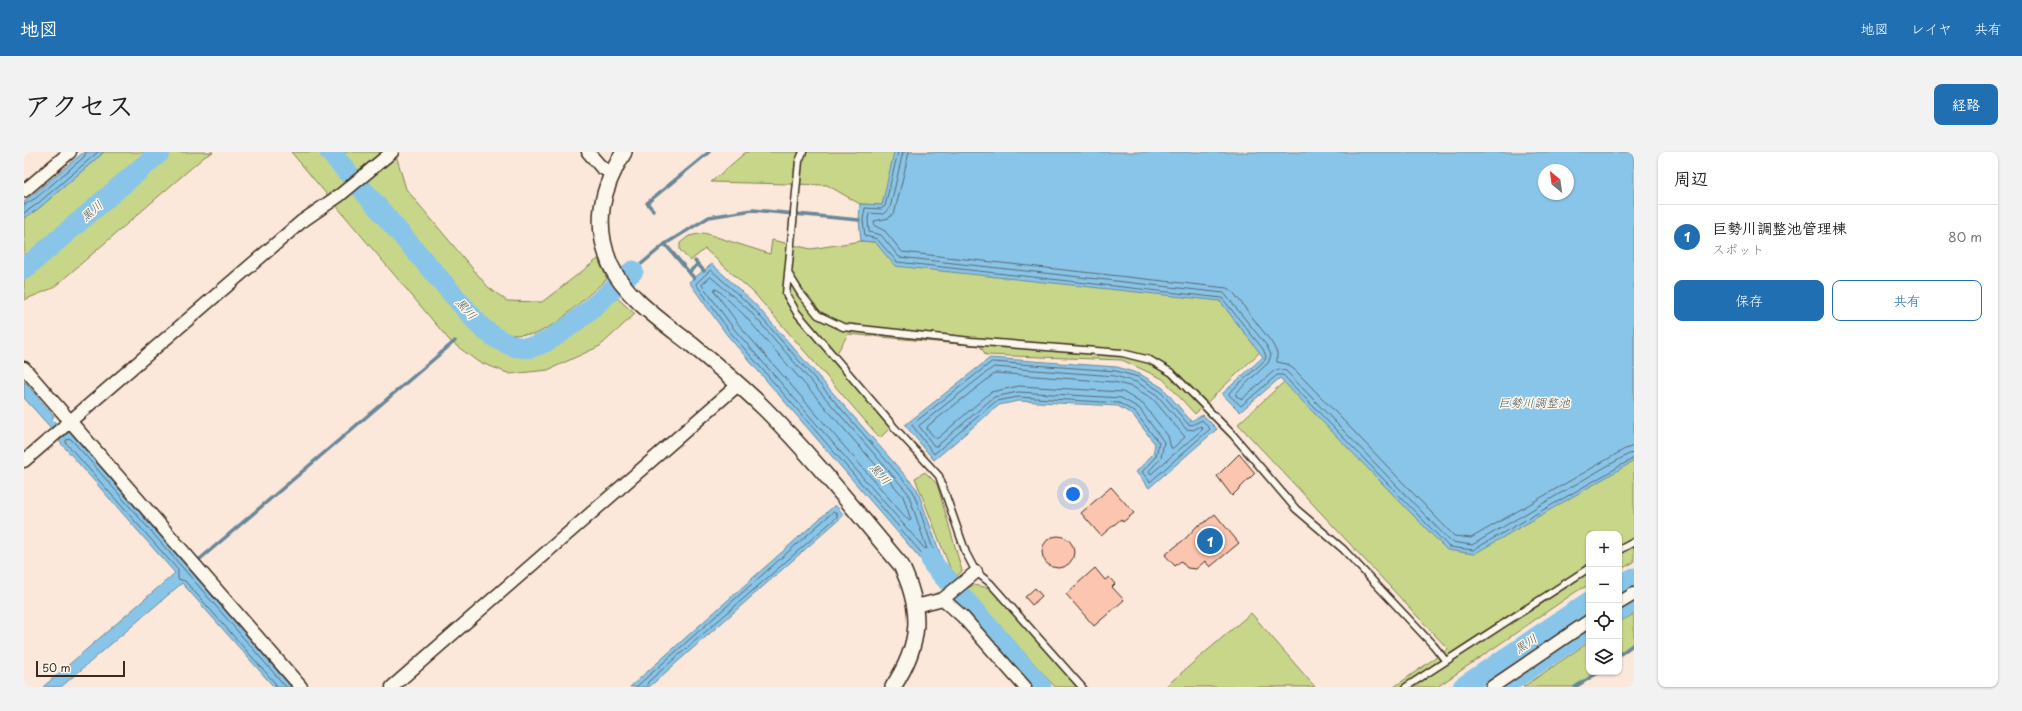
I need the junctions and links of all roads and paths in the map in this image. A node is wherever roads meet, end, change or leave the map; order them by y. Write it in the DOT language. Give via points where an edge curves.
graph roads {
  1 [pos="70,152"];
  2 [pos="392,152"];
  3 [pos="588,152"];
  4 [pos="624,152"];
  5 [pos="803,152"];
  6 [pos="611,173"];
  7 [pos="24,190"];
  8 [pos="788,273"];
  9 [pos="24,368"];
  10 [pos="738,385"];
  11 [pos="71,422"];
  12 [pos="24,461"];
  13 [pos="1634,542"];
  14 [pos="1622,548"];
  15 [pos="1586,570"];
  16 [pos="976,572"];
  17 [pos="1634,594"];
  18 [pos="943,599"];
  19 [pos="1622,601"];
  20 [pos="916,606"];
  21 [pos="1586,623"];
  22 [pos="1445,660"];
  23 [pos="301,687"];
  24 [pos="392,687"];
  25 [pos="893,687"];
  26 [pos="1025,687"];
  27 [pos="1082,687"];
  28 [pos="1406,687"];
  29 [pos="1492,687"];
  1 -- 7 [label="street"];
  2 -- 11 [label="street" via="340,195 301,222"];
  3 -- 6 [label="street"];
  4 -- 6 [label="street"];
  5 -- 8 [label="lane" via="799,161"];
  6 -- 10 [label="street" via="603,195 600,214 610,264 643,306"];
  8 -- 16 [label="lane" via="786,294 797,313 939,476 966,554"];
  8 -- 22 [label="lane" via="818,315 843,327 971,341 1122,353 1150,360 1172,373 1233,435 1296,509 1343,549"];
  9 -- 11 [label="street"];
  10 -- 20 [label="street" via="766,409 811,458 901,565"];
  10 -- 24 [label="street"];
  11 -- 12 [label="street"];
  11 -- 23 [label="street"];
  13 -- 14 [label="lane"];
  15 -- 22 [label="lane"];
  16 -- 18 [label="street"];
  16 -- 27 [label="lane" via="990,583"];
  17 -- 19 [label="street"];
  18 -- 20 [label="street"];
  18 -- 26 [label="street" via="963,617"];
  20 -- 25 [label="street" via="916,633 912,648 905,669"];
  21 -- 29 [label="street"];
  22 -- 28 [label="lane"];
}
